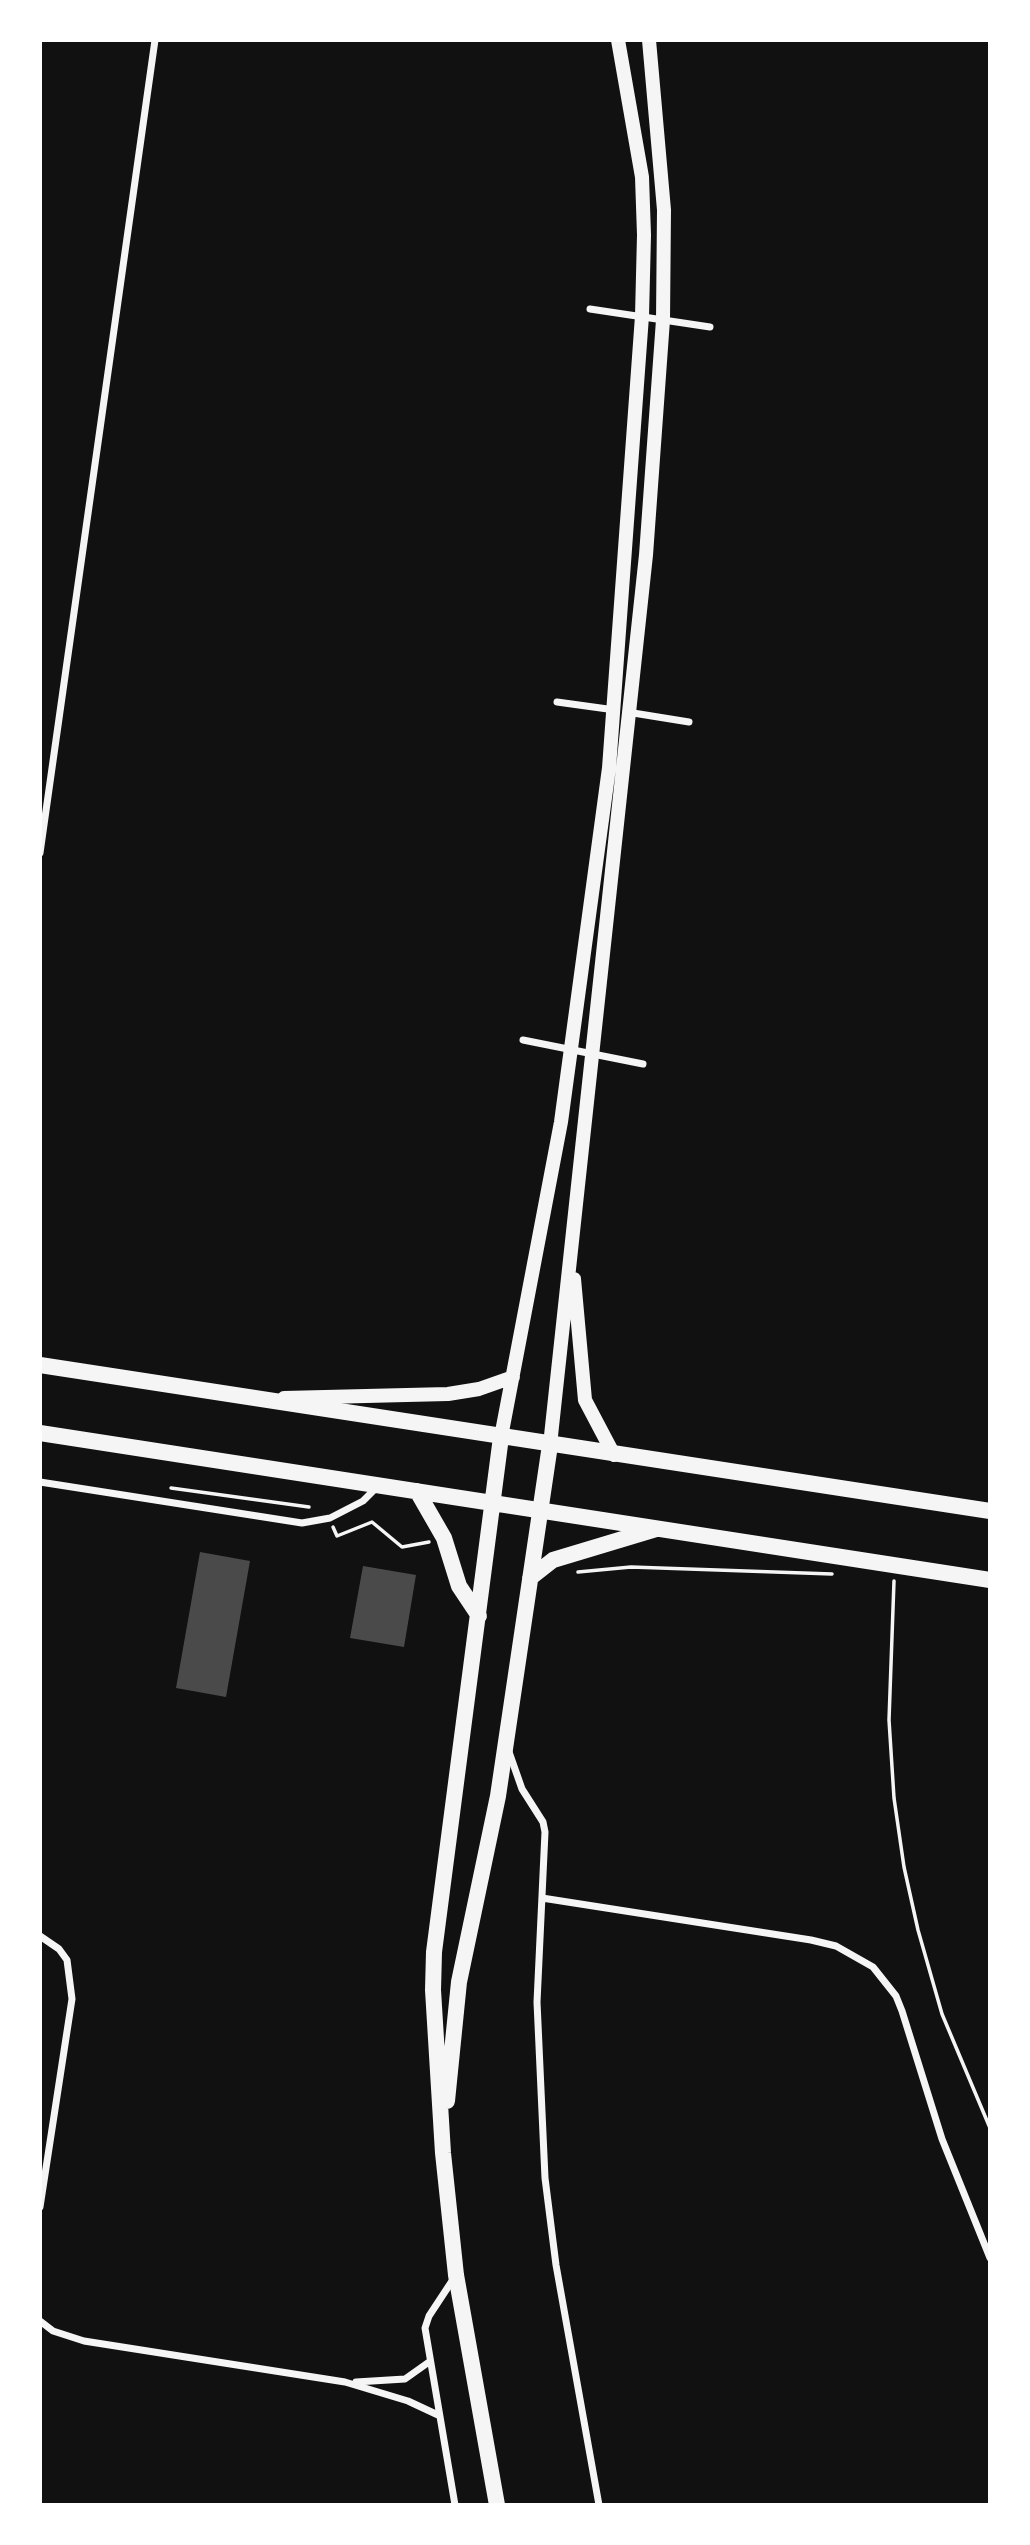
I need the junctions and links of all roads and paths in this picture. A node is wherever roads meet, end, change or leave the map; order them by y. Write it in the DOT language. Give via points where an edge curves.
graph roads {
  1 [pos="155,40"];
  2 [pos="618,40"];
  3 [pos="649,40"];
  4 [pos="590,309"];
  5 [pos="642,316"];
  6 [pos="663,320"];
  7 [pos="710,327"];
  8 [pos="557,702"];
  9 [pos="613,709"];
  10 [pos="630,712"];
  11 [pos="690,722"];
  12 [pos="40,764"];
  13 [pos="52,766"];
  14 [pos="40,853"];
  15 [pos="523,1040"];
  16 [pos="571,1051"];
  17 [pos="593,1054"];
  18 [pos="643,1064"];
  19 [pos="571,1250"];
  20 [pos="40,1365"];
  21 [pos="513,1377"];
  22 [pos="251,1398"];
  23 [pos="40,1433"];
  24 [pos="501,1437"];
  25 [pos="550,1445"];
  26 [pos="614,1455"];
  27 [pos="40,1482"];
  28 [pos="378,1485"];
  29 [pos="417,1491"];
  30 [pos="491,1503"];
  31 [pos="540,1510"];
  32 [pos="990,1511"];
  33 [pos="658,1528"];
  34 [pos="530,1578"];
  35 [pos="990,1580"];
  36 [pos="894,1581"];
  37 [pos="479,1616"];
  38 [pos="505,1741"];
  39 [pos="542,1898"];
  40 [pos="40,1936"];
  41 [pos="990,2128"];
  42 [pos="443,2152"];
  43 [pos="40,2207"];
  44 [pos="990,2258"];
  45 [pos="456,2275"];
  46 [pos="40,2321"];
  47 [pos="429,2362"];
  48 [pos="345,2382"];
  49 [pos="438,2415"];
  50 [pos="455,2505"];
  51 [pos="498,2505"];
  52 [pos="599,2505"];
  1 -- 13 [label="street"];
  2 -- 5 [label="main road" via="642,177"];
  3 -- 6 [label="main road" via="664,210"];
  4 -- 5 [label="street"];
  5 -- 6 [label="street"];
  5 -- 9 [label="main road"];
  6 -- 7 [label="street"];
  6 -- 10 [label="main road"];
  8 -- 9 [label="street"];
  9 -- 10 [label="street"];
  9 -- 16 [label="main road"];
  10 -- 11 [label="street"];
  10 -- 17 [label="main road"];
  12 -- 13 [label="street"];
  13 -- 14 [label="street"];
  15 -- 16 [label="street"];
  16 -- 17 [label="street"];
  16 -- 21 [label="main road"];
  17 -- 18 [label="street"];
  17 -- 19 [label="main road"];
  19 -- 25 [label="main road"];
  19 -- 26 [label="main road" via="585,1400"];
  20 -- 22 [label="main road"];
  21 -- 22 [label="main road" via="448,1395"];
  21 -- 24 [label="main road"];
  22 -- 24 [label="main road"];
  23 -- 28 [label="main road"];
  24 -- 25 [label="main road"];
  24 -- 30 [label="main road"];
  25 -- 26 [label="main road"];
  25 -- 31 [label="main road"];
  26 -- 32 [label="main road"];
  27 -- 28 [label="street" via="302,1523 330,1518 363,1502"];
  28 -- 29 [label="main road"];
  29 -- 30 [label="main road"];
  29 -- 37 [label="main road" via="444,1538 459,1586"];
  30 -- 31 [label="main road"];
  30 -- 37 [label="main road"];
  31 -- 33 [label="main road"];
  31 -- 34 [label="main road"];
  33 -- 34 [label="main road" via="553,1560"];
  33 -- 35 [label="main road"];
  34 -- 38 [label="main road"];
  36 -- 41 [label="path" via="889,1720 904,1867 936,1994"];
  37 -- 42 [label="main road" via="435,1952 433,2030"];
  38 -- 39 [label="street" via="522,1789 543,1822"];
  38 -- 42 [label="main road" via="459,1982"];
  39 -- 44 [label="street" via="811,1940 836,1946 873,1967 899,2003 942,2139"];
  39 -- 52 [label="street" via="537,2002 545,2178"];
  40 -- 43 [label="street" via="66,1960 72,1999"];
  42 -- 45 [label="main road"];
  45 -- 47 [label="street" via="425,2328"];
  45 -- 51 [label="main road"];
  46 -- 48 [label="street" via="53,2331 84,2341"];
  47 -- 48 [label="street" via="405,2379"];
  47 -- 49 [label="street"];
  48 -- 49 [label="street"];
  49 -- 50 [label="street"];
}
